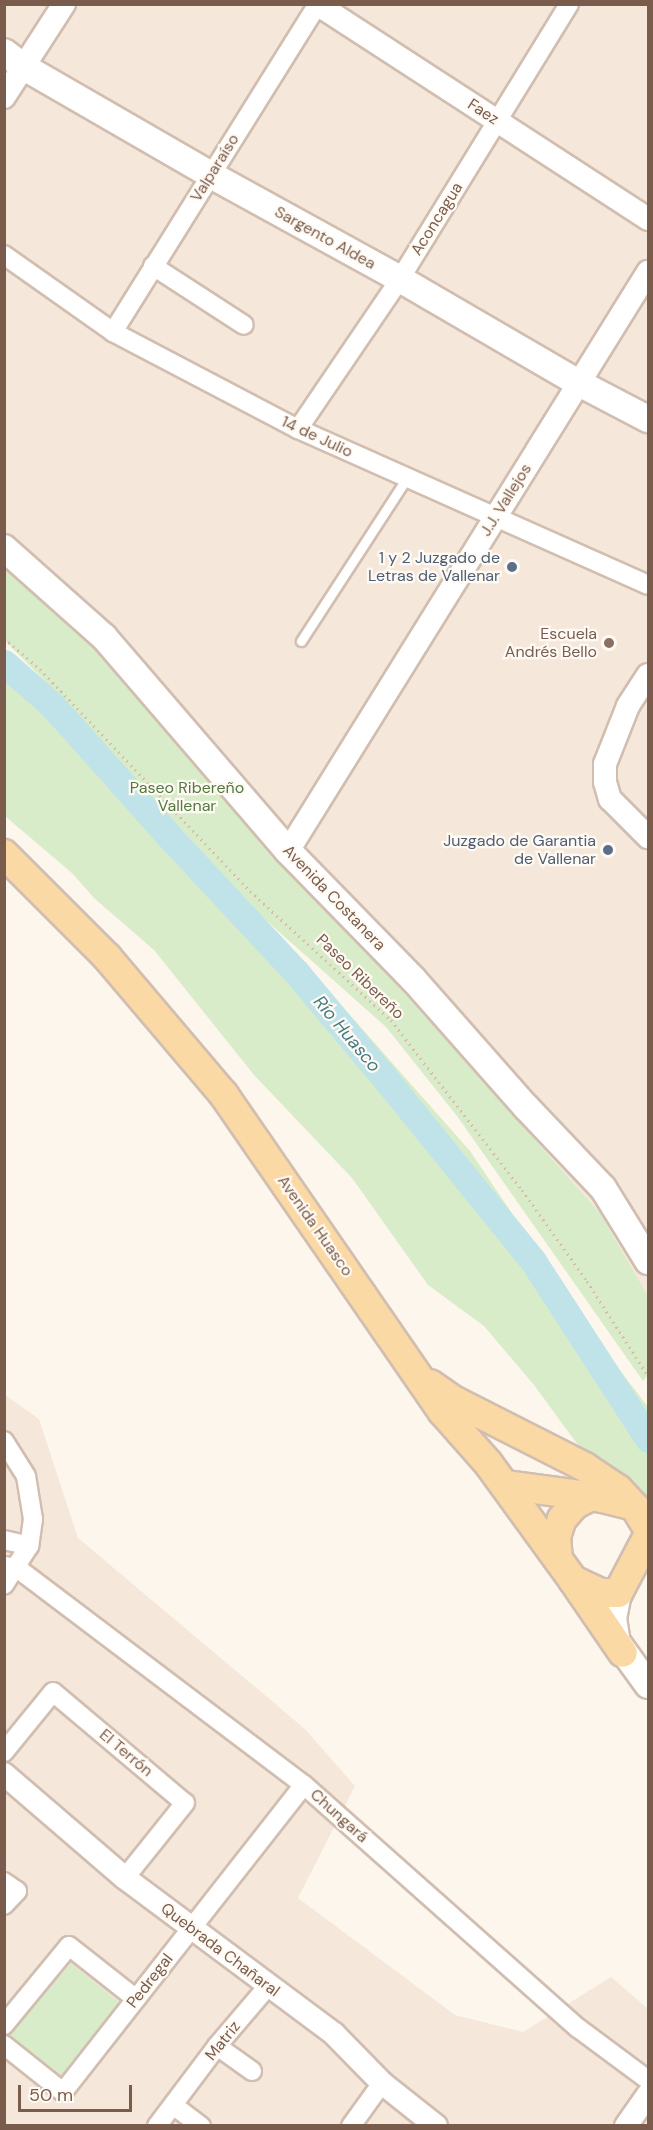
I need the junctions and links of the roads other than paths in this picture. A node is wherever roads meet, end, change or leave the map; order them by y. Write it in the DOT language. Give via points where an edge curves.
graph roads {
  1 [pos="64,4"];
  2 [pos="569,4"];
  3 [pos="317,5"];
  4 [pos="14,60"];
  5 [pos="4,97"];
  6 [pos="498,122"];
  7 [pos="211,175"];
  8 [pos="648,219"];
  9 [pos="4,255"];
  10 [pos="153,266"];
  11 [pos="648,272"];
  12 [pos="400,279"];
  13 [pos="244,324"];
  14 [pos="112,332"];
  15 [pos="579,383"];
  16 [pos="648,419"];
  17 [pos="298,429"];
  18 [pos="407,478"];
  19 [pos="495,516"];
  20 [pos="4,548"];
  21 [pos="648,585"];
  22 [pos="301,641"];
  23 [pos="648,675"];
  24 [pos="648,837"];
  25 [pos="288,851"];
  26 [pos="4,854"];
  27 [pos="648,1261"];
  28 [pos="419,1376"];
  29 [pos="525,1438"];
  30 [pos="4,1441"];
  31 [pos="488,1463"];
  32 [pos="505,1485"];
  33 [pos="591,1496"];
  34 [pos="641,1518"];
  35 [pos="648,1536"];
  36 [pos="4,1540"];
  37 [pos="29,1546"];
  38 [pos="11,1567"];
  39 [pos="566,1570"];
  40 [pos="4,1585"];
  41 [pos="618,1593"];
  42 [pos="622,1653"];
  43 [pos="648,1685"];
  44 [pos="4,1752"];
  45 [pos="4,1774"];
  46 [pos="304,1785"];
  47 [pos="125,1878"];
  48 [pos="4,1882"];
  49 [pos="4,1905"];
  50 [pos="190,1928"];
  51 [pos="268,1986"];
  52 [pos="136,1999"];
  53 [pos="4,2025"];
  54 [pos="4,2045"];
  55 [pos="217,2046"];
  56 [pos="252,2071"];
  57 [pos="648,2080"];
  58 [pos="382,2083"];
  59 [pos="648,2095"];
  60 [pos="173,2105"];
  61 [pos="157,2126"];
  62 [pos="201,2126"];
  63 [pos="351,2126"];
  64 [pos="436,2126"];
  65 [pos="626,2126"];
  1 -- 4 [label="street"];
  2 -- 6 [label="street, Aconcagua"];
  3 -- 6 [label="street, Faez"];
  3 -- 7 [label="street, Valparaíso"];
  4 -- 5 [label="street"];
  4 -- 7 [label="main road, Sargento Aldea"];
  6 -- 8 [label="street, Faez"];
  6 -- 12 [label="street, Aconcagua"];
  7 -- 10 [label="street, Valparaíso"];
  7 -- 12 [label="main road, Sargento Aldea"];
  9 -- 14 [label="street, 14 de Julio"];
  10 -- 13 [label="street"];
  10 -- 14 [label="street, Valparaíso"];
  11 -- 15 [label="street, J.J. Vallejos"];
  12 -- 15 [label="main road, Sargento Aldea"];
  12 -- 17 [label="street, Aconcagua"];
  14 -- 17 [label="street, 14 de Julio"];
  15 -- 16 [label="main road, Sargento Aldea"];
  15 -- 19 [label="street, J.J. Vallejos"];
  17 -- 18 [label="street, 14 de Julio"];
  18 -- 19 [label="street, 14 de Julio"];
  18 -- 22 [label="lane"];
  19 -- 21 [label="street, 14 de Julio"];
  19 -- 25 [label="street, J.J. Vallejos"];
  20 -- 25 [label="main road, Avenida Costanera" via="104,637"];
  23 -- 24 [label="street" via="628,706 605,764 610,800"];
  25 -- 27 [label="main road, Avenida Costanera" via="412,979 603,1188"];
  26 -- 28 [label="main road, Avenida Huasco" via="107,957 218,1087"];
  28 -- 29 [label="main road" via="453,1400"];
  28 -- 31 [label="main road, Avenida Huasco" via="449,1421"];
  29 -- 31 [label="main road" via="512,1436 499,1441"];
  29 -- 34 [label="main road" via="618,1488"];
  30 -- 37 [label="street" via="19,1462 30,1491 33,1519"];
  31 -- 32 [label="main road, Avenida Huasco"];
  32 -- 33 [label="main road"];
  32 -- 39 [label="main road, Avenida Huasco"];
  33 -- 34 [label="main road"];
  33 -- 39 [label="main road" via="574,1505 562,1519 556,1537"];
  35 -- 41 [label="main road"];
  36 -- 37 [label="street"];
  37 -- 38 [label="street"];
  38 -- 40 [label="street"];
  38 -- 46 [label="street, Chungará"];
  39 -- 41 [label="main road, Avenida Huasco" via="601,1593"];
  39 -- 42 [label="main road"];
  41 -- 42 [label="main road" via="614,1631"];
  42 -- 43 [label="main road"];
  44 -- 47 [label="street, El Terrón" via="53,1692 185,1803"];
  45 -- 47 [label="street, Quebrada Chañaral"];
  46 -- 50 [label="street, Pedregal"];
  46 -- 57 [label="street, Chungará" via="578,2028"];
  47 -- 50 [label="street, Quebrada Chañaral"];
  48 -- 49 [label="street" via="17,1891"];
  50 -- 51 [label="street, Quebrada Chañaral"];
  50 -- 52 [label="street, Pedregal"];
  51 -- 55 [label="street, Matriz"];
  51 -- 58 [label="street, Quebrada Chañaral" via="334,2034"];
  52 -- 53 [label="street" via="69,1946"];
  52 -- 54 [label="street, Pedregal" via="63,2092"];
  55 -- 56 [label="street"];
  55 -- 60 [label="street, Matriz"];
  58 -- 63 [label="street"];
  58 -- 64 [label="street, Quebrada Chañaral"];
  59 -- 65 [label="street"];
  60 -- 61 [label="street, Matriz"];
  60 -- 62 [label="street"];
}
